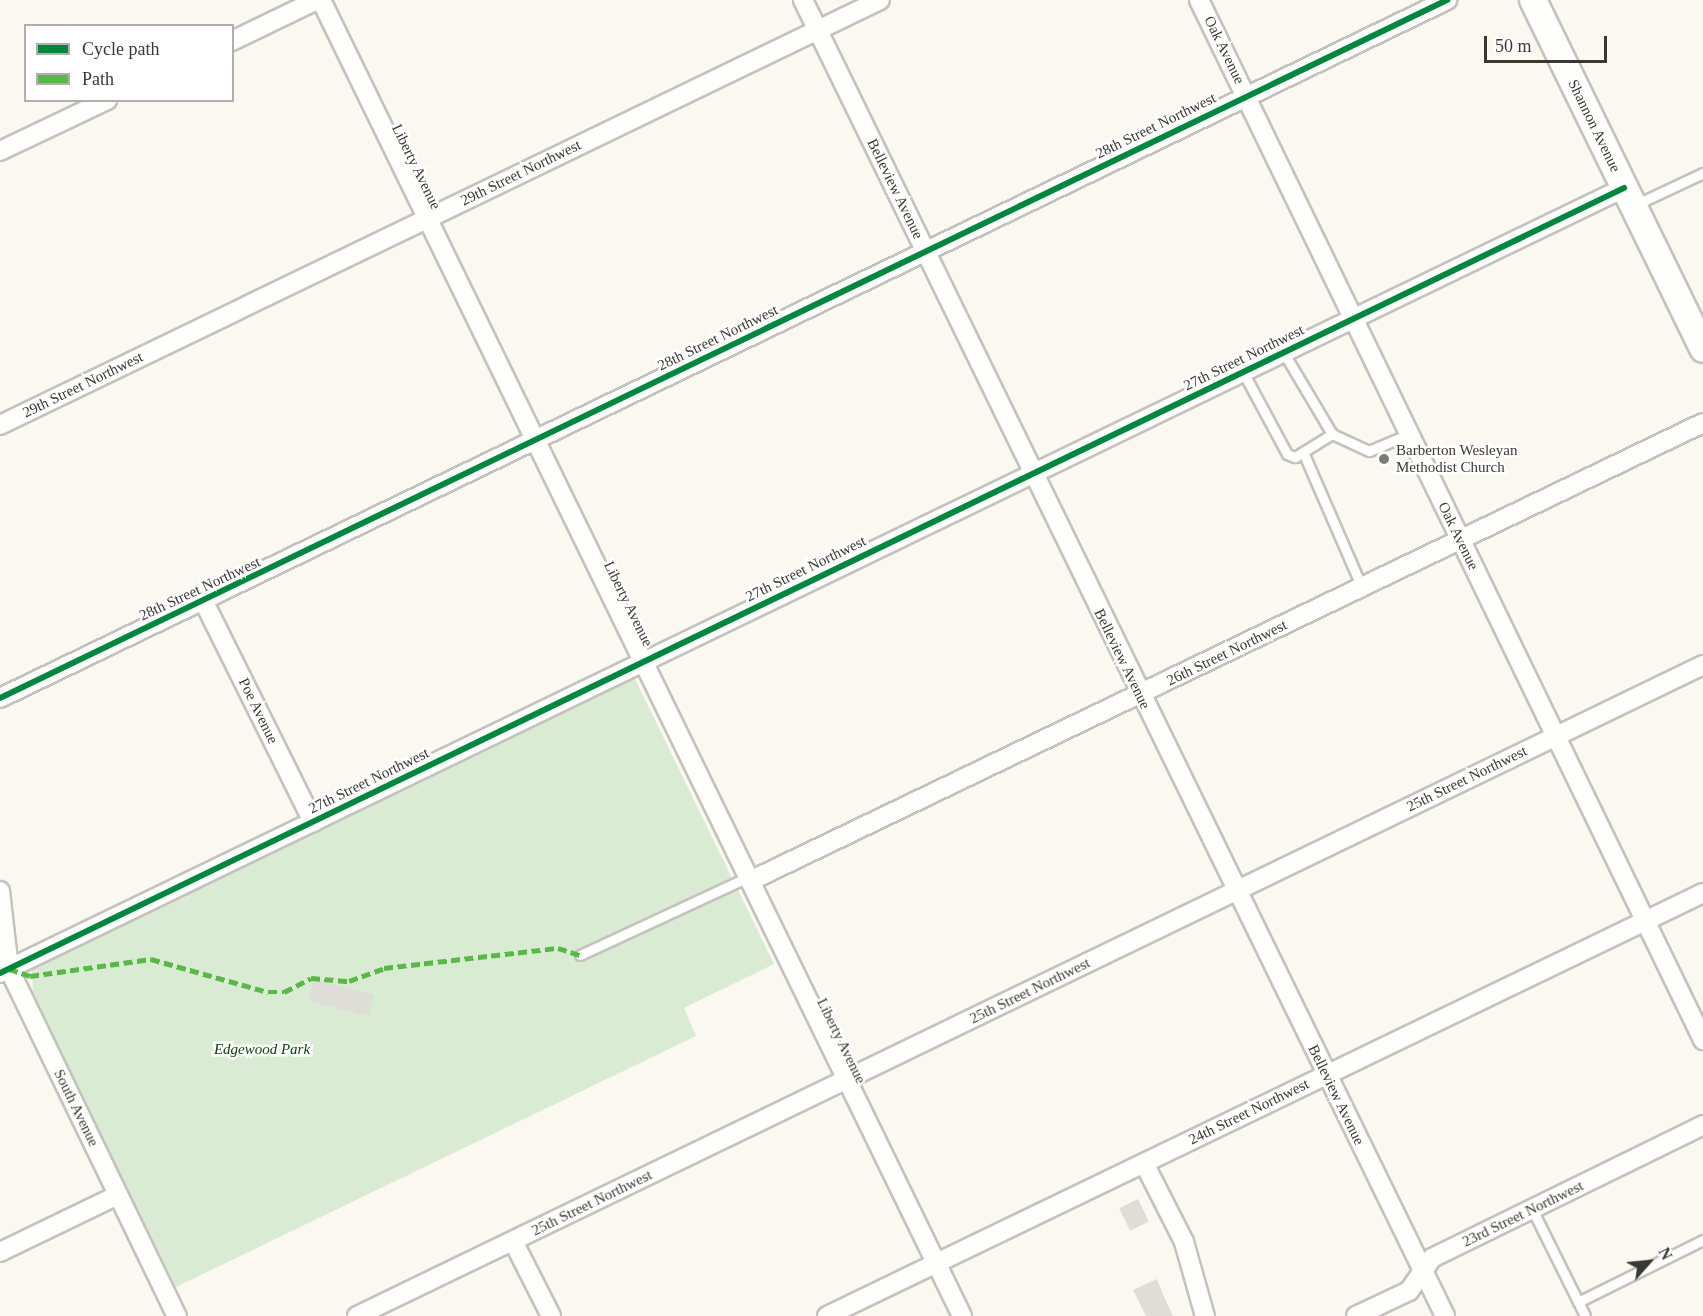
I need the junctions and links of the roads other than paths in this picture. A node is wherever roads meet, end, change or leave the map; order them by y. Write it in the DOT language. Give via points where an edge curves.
graph roads {
  1 [pos="319,0"];
  2 [pos="803,0"];
  3 [pos="880,0"];
  4 [pos="1199,0"];
  5 [pos="1447,0"];
  6 [pos="1534,0"];
  7 [pos="818,30"];
  8 [pos="234,40"];
  9 [pos="1247,96"];
  10 [pos="103,102"];
  11 [pos="0,152"];
  12 [pos="1703,173"];
  13 [pos="1629,197"];
  14 [pos="428,218"];
  15 [pos="924,251"];
  16 [pos="1354,318"];
  17 [pos="1703,349"];
  18 [pos="1284,353"];
  19 [pos="1243,372"];
  20 [pos="1703,423"];
  21 [pos="0,425"];
  22 [pos="1332,434"];
  23 [pos="1409,434"];
  24 [pos="536,441"];
  25 [pos="1303,452"];
  26 [pos="1032,473"];
  27 [pos="1460,540"];
  28 [pos="1362,588"];
  29 [pos="203,600"];
  30 [pos="642,660"];
  31 [pos="1703,665"];
  32 [pos="1140,695"];
  33 [pos="0,698"];
  34 [pos="1554,737"];
  35 [pos="313,822"];
  36 [pos="749,879"];
  37 [pos="0,891"];
  38 [pos="1236,891"];
  39 [pos="1703,893"];
  40 [pos="1645,921"];
  41 [pos="580,955"];
  42 [pos="5,971"];
  43 [pos="1703,1040"];
  44 [pos="1326,1074"];
  45 [pos="846,1080"];
  46 [pos="1703,1125"];
  47 [pos="1144,1163"];
  48 [pos="118,1195"];
  49 [pos="1532,1209"];
  50 [pos="1703,1240"];
  51 [pos="513,1241"];
  52 [pos="0,1252"];
  53 [pos="936,1262"];
  54 [pos="1424,1272"];
  55 [pos="1578,1302"];
  56 [pos="177,1316"];
  57 [pos="357,1316"];
  58 [pos="551,1316"];
  59 [pos="827,1316"];
  60 [pos="962,1316"];
  61 [pos="1205,1316"];
  62 [pos="1356,1316"];
  63 [pos="1445,1316"];
  64 [pos="1585,1316"];
  1 -- 8 [label="street"];
  1 -- 14 [label="street, Liberty Avenue"];
  2 -- 7 [label="street, Belleview Avenue"];
  3 -- 7 [label="street, 29th Street Northwest"];
  4 -- 9 [label="street, Oak Avenue"];
  5 -- 9 [label="street, 28th Street Northwest"];
  6 -- 13 [label="street, Shannon Avenue"];
  7 -- 14 [label="street, 29th Street Northwest"];
  7 -- 15 [label="street, Belleview Avenue"];
  9 -- 15 [label="street, 28th Street Northwest"];
  9 -- 16 [label="street, Oak Avenue"];
  10 -- 11 [label="street"];
  12 -- 13 [label="lane"];
  13 -- 16 [label="street, 27th Street Northwest"];
  13 -- 17 [label="street, Shannon Avenue"];
  14 -- 21 [label="street, 29th Street Northwest"];
  14 -- 24 [label="street, Liberty Avenue"];
  15 -- 24 [label="street, 28th Street Northwest"];
  15 -- 26 [label="street, Belleview Avenue"];
  16 -- 18 [label="street, 27th Street Northwest"];
  16 -- 23 [label="street, Oak Avenue"];
  18 -- 19 [label="street, 27th Street Northwest"];
  18 -- 22 [label="lane"];
  19 -- 25 [label="lane" via="1287,454"];
  19 -- 26 [label="street, 27th Street Northwest"];
  20 -- 27 [label="street, 26th Street Northwest"];
  22 -- 23 [label="lane" via="1369,451"];
  22 -- 25 [label="lane"];
  23 -- 27 [label="street, Oak Avenue"];
  24 -- 29 [label="street, 28th Street Northwest"];
  24 -- 30 [label="street, Liberty Avenue"];
  25 -- 28 [label="lane"];
  26 -- 30 [label="street, 27th Street Northwest"];
  26 -- 32 [label="street, Belleview Avenue"];
  27 -- 28 [label="street, 26th Street Northwest"];
  27 -- 34 [label="street, Oak Avenue"];
  28 -- 32 [label="street, 26th Street Northwest"];
  29 -- 33 [label="street, 28th Street Northwest"];
  29 -- 35 [label="street, Poe Avenue"];
  30 -- 35 [label="street, 27th Street Northwest"];
  30 -- 36 [label="street, Liberty Avenue"];
  31 -- 34 [label="street, 25th Street Northwest"];
  32 -- 36 [label="street, 26th Street Northwest"];
  32 -- 38 [label="street, Belleview Avenue"];
  34 -- 38 [label="street, 25th Street Northwest"];
  34 -- 40 [label="street, Oak Avenue"];
  35 -- 42 [label="street, 27th Street Northwest"];
  36 -- 41 [label="lane"];
  36 -- 45 [label="street, Liberty Avenue"];
  37 -- 42 [label="street, South Avenue"];
  38 -- 44 [label="street, Belleview Avenue"];
  38 -- 45 [label="street, 25th Street Northwest"];
  39 -- 40 [label="street, 24th Street Northwest"];
  40 -- 43 [label="street, Oak Avenue"];
  40 -- 44 [label="street, 24th Street Northwest"];
  42 -- 48 [label="street, South Avenue"];
  44 -- 47 [label="street, 24th Street Northwest"];
  44 -- 54 [label="street, Belleview Avenue"];
  45 -- 51 [label="street, 25th Street Northwest"];
  45 -- 53 [label="street, Liberty Avenue"];
  46 -- 49 [label="street, 23rd Street Northwest"];
  47 -- 53 [label="street, 24th Street Northwest"];
  47 -- 61 [label="street" via="1184,1242"];
  48 -- 52 [label="street"];
  48 -- 56 [label="street, South Avenue"];
  49 -- 54 [label="street, 23rd Street Northwest" via="1432,1258"];
  49 -- 55 [label="lane"];
  50 -- 55 [label="lane"];
  51 -- 57 [label="street, 25th Street Northwest"];
  51 -- 58 [label="street"];
  53 -- 59 [label="street, 24th Street Northwest"];
  53 -- 60 [label="street, Liberty Avenue"];
  54 -- 62 [label="street, 23rd Street Northwest" via="1408,1291"];
  54 -- 63 [label="street, Belleview Avenue"];
  55 -- 64 [label="lane"];
}
